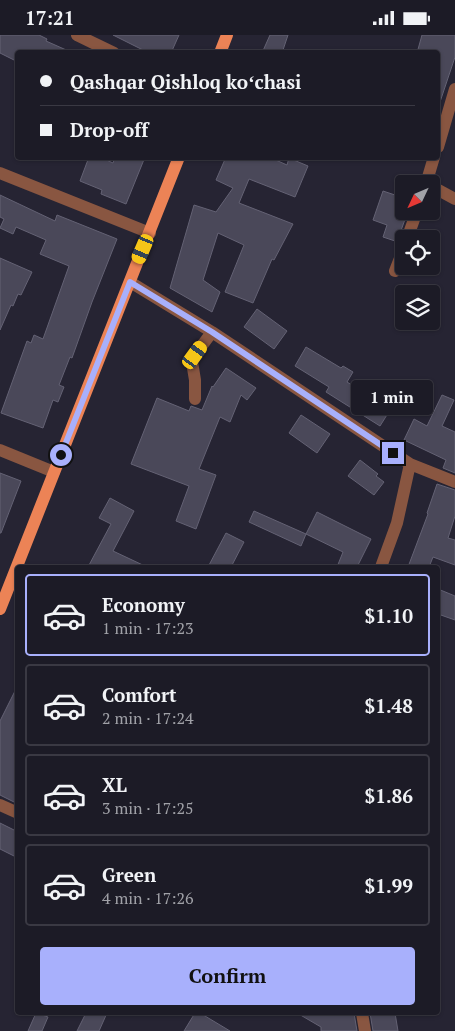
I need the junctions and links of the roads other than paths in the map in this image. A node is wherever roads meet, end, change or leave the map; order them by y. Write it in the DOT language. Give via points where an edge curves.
graph roads {
  1 [pos="77,35"];
  2 [pos="227,35"];
  3 [pos="108,50"];
  4 [pos="221,50"];
  5 [pos="455,89"];
  6 [pos="440,140"];
  7 [pos="178,160"];
  8 [pos="433,160"];
  9 [pos="0,173"];
  10 [pos="429,175"];
  11 [pos="440,191"];
  12 [pos="455,199"];
  13 [pos="150,233"];
  14 [pos="130,282"];
  15 [pos="212,332"];
  16 [pos="195,399"];
  17 [pos="0,450"];
  18 [pos="410,464"];
  19 [pos="54,472"];
  20 [pos="455,482"];
  21 [pos="17,565"];
  22 [pos="382,565"];
  23 [pos="15,571"];
  24 [pos="0,609"];
  25 [pos="0,805"];
  26 [pos="15,812"];
  27 [pos="362,1015"];
  28 [pos="366,1031"];
  1 -- 3 [label="street"];
  2 -- 4 [label="main road"];
  5 -- 6 [label="street"];
  7 -- 13 [label="main road"];
  8 -- 10 [label="street"];
  9 -- 13 [label="street"];
  11 -- 12 [label="street"];
  13 -- 14 [label="main road"];
  14 -- 15 [label="street"];
  14 -- 19 [label="main road"];
  15 -- 16 [label="street" via="192,362"];
  15 -- 18 [label="street"];
  17 -- 19 [label="street"];
  18 -- 20 [label="street"];
  18 -- 22 [label="street" via="397,523"];
  19 -- 21 [label="main road"];
  23 -- 24 [label="main road"];
  25 -- 26 [label="street"];
  27 -- 28 [label="street"];
}
